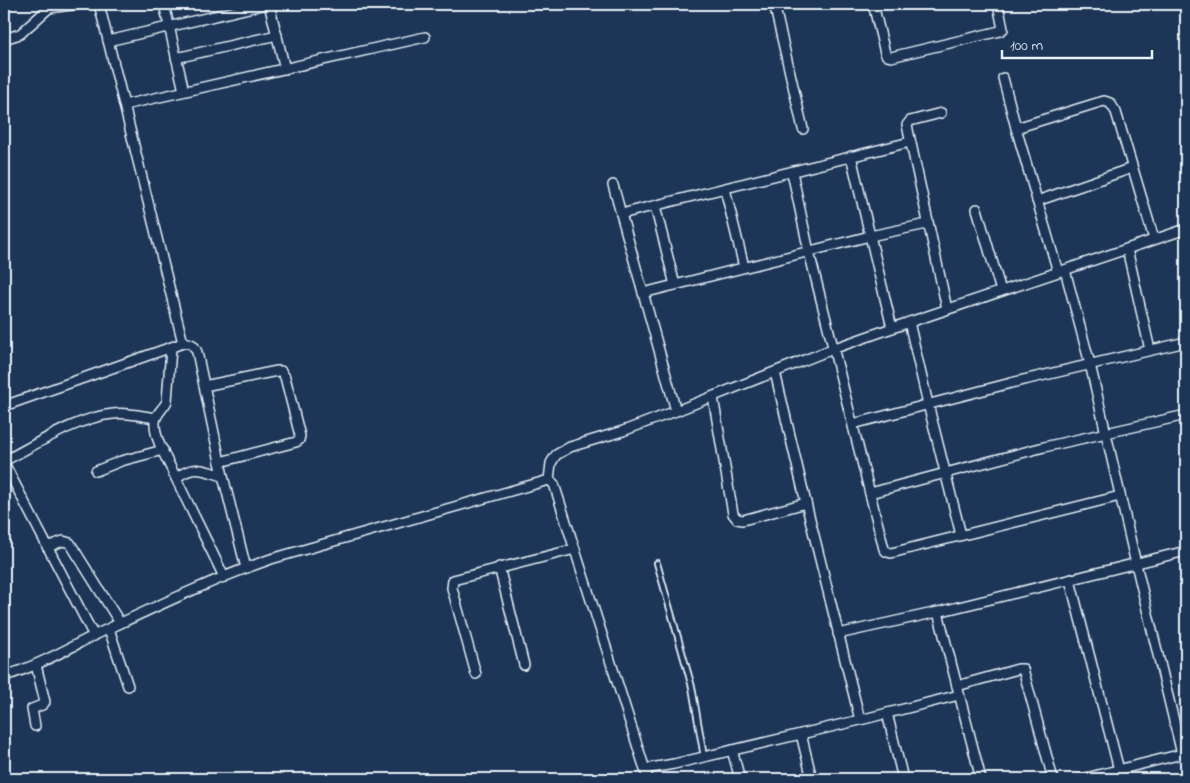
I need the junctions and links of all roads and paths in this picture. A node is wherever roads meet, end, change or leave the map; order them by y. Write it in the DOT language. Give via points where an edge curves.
graph roads {
  1 [pos="79,4"];
  2 [pos="99,4"];
  3 [pos="164,4"];
  4 [pos="268,4"];
  5 [pos="787,4"];
  6 [pos="873,4"];
  7 [pos="998,4"];
  8 [pos="774,5"];
  9 [pos="49,6"];
  10 [pos="169,26"];
  11 [pos="277,35"];
  12 [pos="425,37"];
  13 [pos="4,39"];
  14 [pos="108,41"];
  15 [pos="176,58"];
  16 [pos="285,69"];
  17 [pos="1003,78"];
  18 [pos="1186,80"];
  19 [pos="184,91"];
  20 [pos="124,105"];
  21 [pos="1186,107"];
  22 [pos="941,114"];
  23 [pos="1016,128"];
  24 [pos="803,129"];
  25 [pos="910,142"];
  26 [pos="851,156"];
  27 [pos="1132,168"];
  28 [pos="792,172"];
  29 [pos="613,185"];
  30 [pos="725,188"];
  31 [pos="1037,201"];
  32 [pos="655,206"];
  33 [pos="977,209"];
  34 [pos="621,214"];
  35 [pos="927,224"];
  36 [pos="1186,229"];
  37 [pos="870,236"];
  38 [pos="1154,239"];
  39 [pos="1127,249"];
  40 [pos="809,252"];
  41 [pos="744,267"];
  42 [pos="1062,271"];
  43 [pos="675,285"];
  44 [pos="1001,291"];
  45 [pos="643,293"];
  46 [pos="947,309"];
  47 [pos="910,322"];
  48 [pos="892,328"];
  49 [pos="1186,342"];
  50 [pos="183,343"];
  51 [pos="171,348"];
  52 [pos="834,348"];
  53 [pos="1150,350"];
  54 [pos="1090,364"];
  55 [pos="775,372"];
  56 [pos="204,386"];
  57 [pos="713,397"];
  58 [pos="928,404"];
  59 [pos="4,406"];
  60 [pos="676,412"];
  61 [pos="1186,415"];
  62 [pos="155,418"];
  63 [pos="853,424"];
  64 [pos="1106,433"];
  65 [pos="162,450"];
  66 [pos="4,462"];
  67 [pos="220,462"];
  68 [pos="96,471"];
  69 [pos="944,473"];
  70 [pos="223,476"];
  71 [pos="176,478"];
  72 [pos="549,480"];
  73 [pos="870,493"];
  74 [pos="1120,496"];
  75 [pos="806,503"];
  76 [pos="961,535"];
  77 [pos="47,546"];
  78 [pos="575,549"];
  79 [pos="1186,551"];
  80 [pos="657,563"];
  81 [pos="1136,564"];
  82 [pos="499,567"];
  83 [pos="246,568"];
  84 [pos="224,577"];
  85 [pos="1070,580"];
  86 [pos="938,612"];
  87 [pos="120,623"];
  88 [pos="109,629"];
  89 [pos="838,634"];
  90 [pos="94,636"];
  91 [pos="36,664"];
  92 [pos="524,665"];
  93 [pos="476,674"];
  94 [pos="4,676"];
  95 [pos="128,686"];
  96 [pos="958,690"];
  97 [pos="887,713"];
  98 [pos="860,720"];
  99 [pos="35,726"];
  100 [pos="801,734"];
  101 [pos="732,750"];
  102 [pos="1184,754"];
  103 [pos="704,757"];
  104 [pos="645,769"];
  105 [pos="1119,770"];
  106 [pos="648,779"];
  107 [pos="740,779"];
  108 [pos="812,779"];
  109 [pos="903,779"];
  110 [pos="981,779"];
  111 [pos="1053,779"];
  112 [pos="1082,779"];
  1 -- 9 [label="street"];
  2 -- 14 [label="street"];
  3 -- 10 [label="street"];
  4 -- 10 [label="street"];
  4 -- 11 [label="street"];
  5 -- 8 [label="street"];
  6 -- 7 [label="street" via="885,53 891,57 1000,31 1003,25"];
  8 -- 24 [label="street"];
  9 -- 13 [label="street" via="20,34"];
  10 -- 14 [label="street"];
  10 -- 15 [label="street"];
  11 -- 15 [label="street"];
  11 -- 16 [label="street"];
  12 -- 16 [label="street"];
  14 -- 20 [label="street"];
  15 -- 19 [label="street"];
  16 -- 19 [label="street"];
  17 -- 23 [label="street"];
  18 -- 21 [label="street"];
  19 -- 20 [label="street"];
  20 -- 50 [label="street"];
  22 -- 25 [label="street" via="907,122"];
  23 -- 27 [label="street" via="1104,101 1110,103 1116,112"];
  23 -- 31 [label="street"];
  25 -- 26 [label="street"];
  25 -- 35 [label="street"];
  26 -- 28 [label="street"];
  26 -- 37 [label="street"];
  27 -- 31 [label="street"];
  27 -- 38 [label="street"];
  28 -- 30 [label="street"];
  28 -- 40 [label="street"];
  29 -- 34 [label="street"];
  30 -- 32 [label="street"];
  30 -- 41 [label="street"];
  31 -- 42 [label="street"];
  32 -- 34 [label="street"];
  32 -- 43 [label="street"];
  33 -- 44 [label="street"];
  34 -- 45 [label="street"];
  35 -- 37 [label="street"];
  35 -- 46 [label="street"];
  36 -- 38 [label="street"];
  37 -- 40 [label="street"];
  37 -- 48 [label="street"];
  38 -- 39 [label="street"];
  39 -- 42 [label="street"];
  39 -- 53 [label="street"];
  40 -- 41 [label="street"];
  40 -- 52 [label="street"];
  41 -- 43 [label="street"];
  42 -- 44 [label="street"];
  42 -- 54 [label="street"];
  43 -- 45 [label="street"];
  44 -- 46 [label="street"];
  45 -- 60 [label="street"];
  46 -- 47 [label="street"];
  47 -- 48 [label="street"];
  47 -- 58 [label="street"];
  48 -- 52 [label="street"];
  49 -- 53 [label="street"];
  50 -- 51 [label="street"];
  50 -- 56 [label="street" via="188,342 196,348"];
  51 -- 59 [label="street"];
  51 -- 62 [label="street" via="166,406"];
  52 -- 55 [label="street"];
  52 -- 63 [label="street"];
  53 -- 54 [label="street"];
  54 -- 58 [label="street"];
  54 -- 64 [label="street"];
  55 -- 57 [label="street"];
  55 -- 75 [label="street"];
  56 -- 67 [label="street"];
  56 -- 67 [label="street" via="281,371 300,436 296,442"];
  57 -- 60 [label="street"];
  57 -- 75 [label="street" via="733,514 744,520"];
  58 -- 63 [label="street"];
  58 -- 69 [label="street"];
  60 -- 72 [label="street" via="562,450 551,463"];
  61 -- 64 [label="street"];
  62 -- 65 [label="street"];
  62 -- 66 [label="street" via="121,413 94,418"];
  63 -- 73 [label="street"];
  64 -- 69 [label="street"];
  64 -- 74 [label="street"];
  65 -- 68 [label="street"];
  65 -- 71 [label="street"];
  66 -- 77 [label="street"];
  67 -- 70 [label="street"];
  69 -- 73 [label="street"];
  69 -- 76 [label="street"];
  70 -- 71 [label="street" via="193,468"];
  70 -- 83 [label="street"];
  71 -- 84 [label="street"];
  72 -- 78 [label="street" via="554,484"];
  72 -- 83 [label="street"];
  73 -- 76 [label="street" via="887,552"];
  74 -- 76 [label="street"];
  74 -- 81 [label="street"];
  75 -- 89 [label="street"];
  77 -- 87 [label="street" via="63,541 70,543"];
  77 -- 90 [label="street"];
  78 -- 82 [label="street"];
  78 -- 104 [label="street"];
  79 -- 81 [label="street"];
  80 -- 103 [label="lane" via="692,687"];
  81 -- 85 [label="street"];
  81 -- 102 [label="street"];
  82 -- 92 [label="street"];
  82 -- 93 [label="street" via="458,578 451,583"];
  83 -- 84 [label="street"];
  84 -- 87 [label="street"];
  85 -- 86 [label="street"];
  85 -- 105 [label="street"];
  86 -- 89 [label="street"];
  86 -- 96 [label="street"];
  87 -- 88 [label="street"];
  88 -- 90 [label="street"];
  88 -- 95 [label="street"];
  89 -- 98 [label="street"];
  90 -- 91 [label="street"];
  91 -- 94 [label="street"];
  91 -- 99 [label="street" via="45,702 32,709"];
  96 -- 97 [label="street"];
  96 -- 110 [label="street"];
  96 -- 111 [label="street" via="1023,669"];
  97 -- 98 [label="street"];
  97 -- 109 [label="street"];
  98 -- 100 [label="street"];
  100 -- 101 [label="street"];
  100 -- 108 [label="street"];
  101 -- 103 [label="street"];
  101 -- 107 [label="street"];
  102 -- 105 [label="street"];
  103 -- 104 [label="street"];
  104 -- 106 [label="street"];
  105 -- 112 [label="street"];
}
